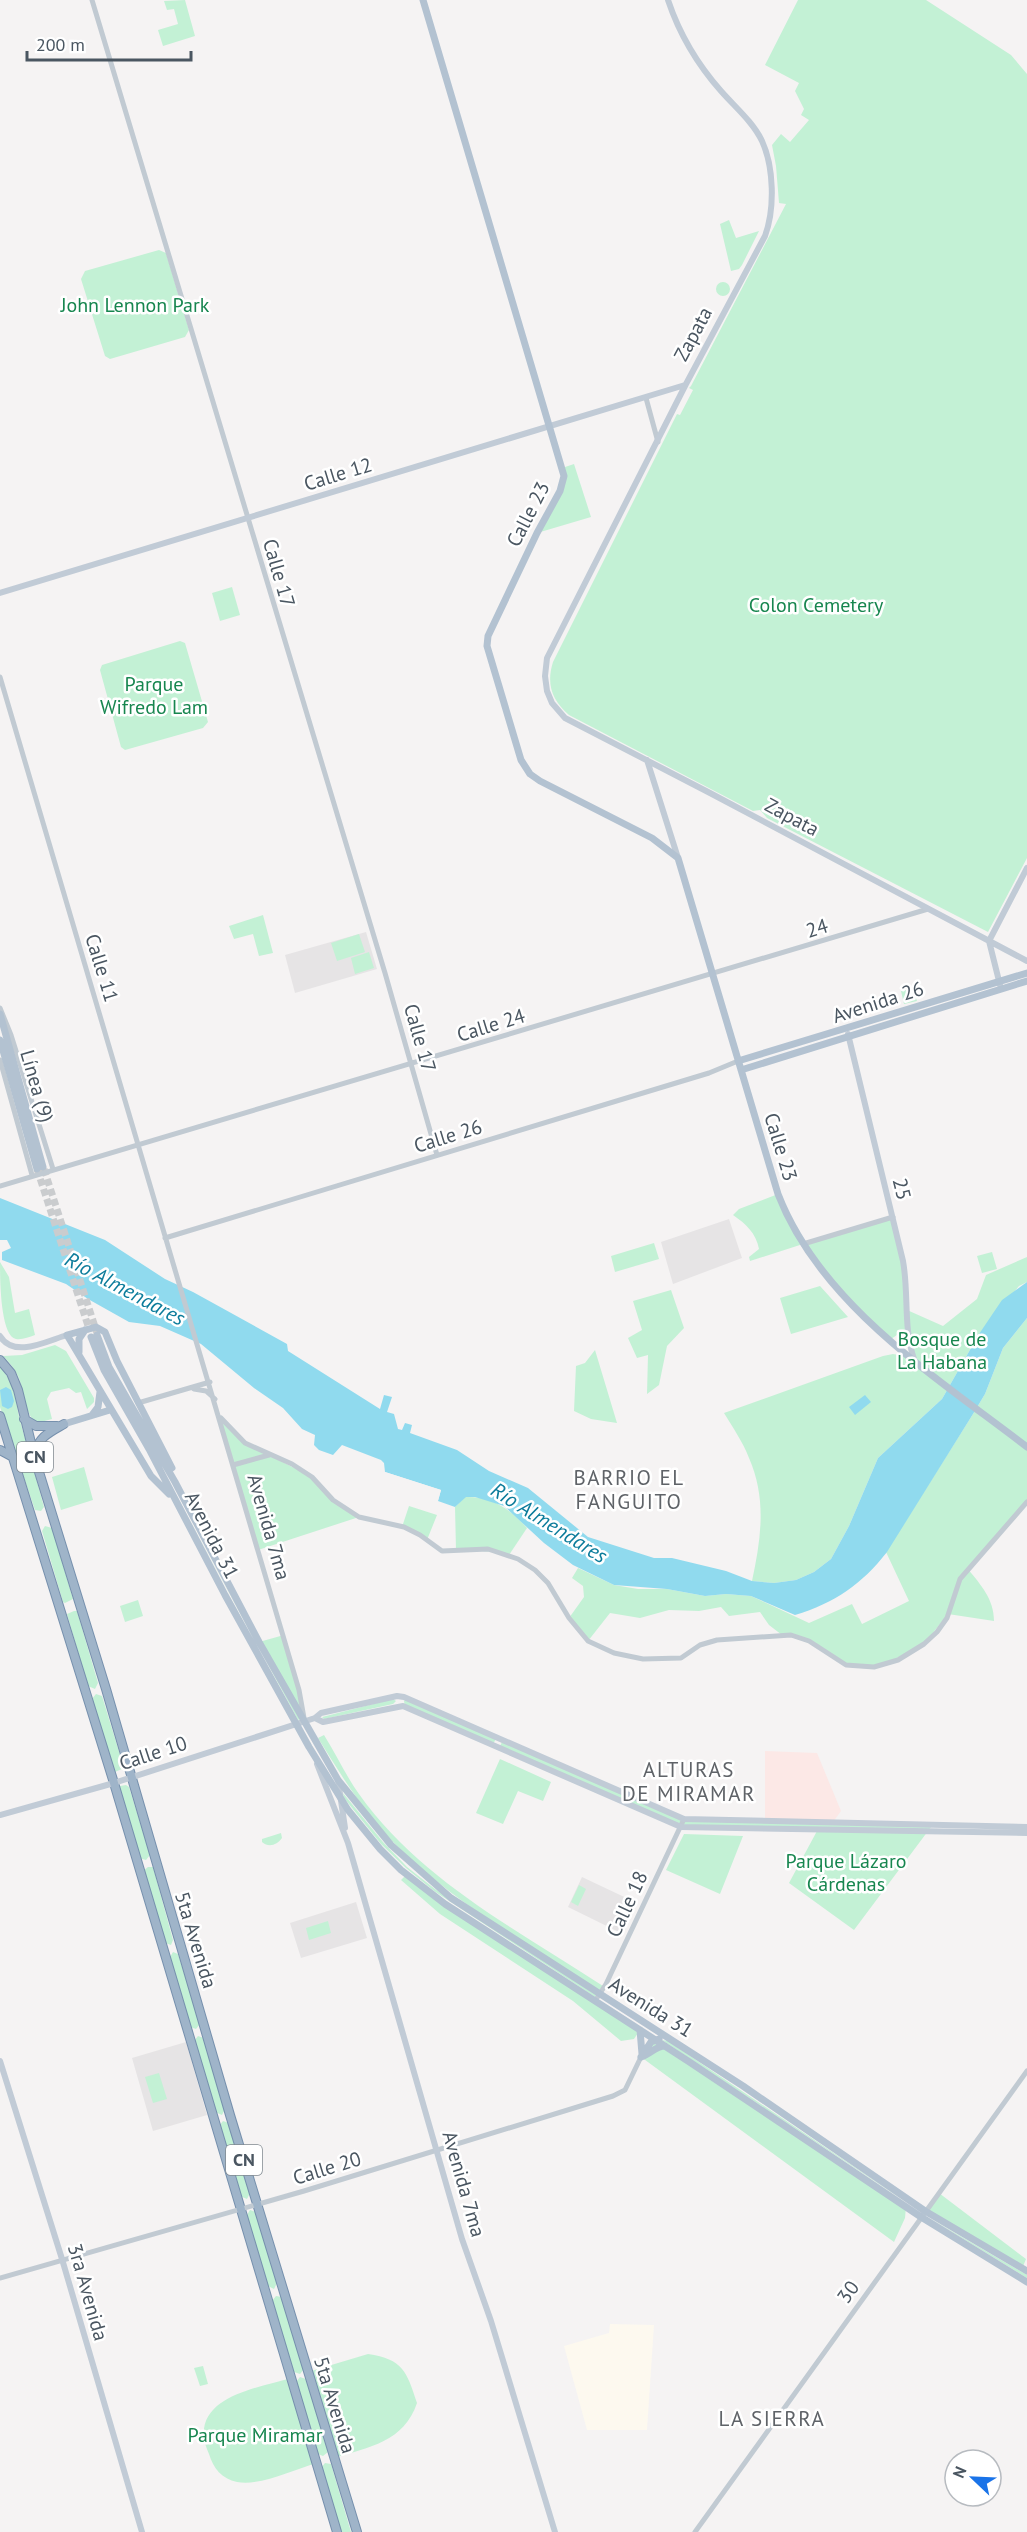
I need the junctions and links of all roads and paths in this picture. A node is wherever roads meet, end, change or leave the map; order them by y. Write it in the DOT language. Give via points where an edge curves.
graph roads {
  1 [pos="92,0"];
  2 [pos="423,0"];
  3 [pos="668,0"];
  4 [pos="685,385"];
  5 [pos="666,392"];
  6 [pos="679,397"];
  7 [pos="646,398"];
  8 [pos="550,426"];
  9 [pos="658,443"];
  10 [pos="248,519"];
  11 [pos="0,593"];
  12 [pos="0,677"];
  13 [pos="647,760"];
  14 [pos="678,858"];
  15 [pos="1027,868"];
  16 [pos="928,909"];
  17 [pos="989,940"];
  18 [pos="1027,961"];
  19 [pos="1027,973"];
  20 [pos="713,974"];
  21 [pos="1027,981"];
  22 [pos="1000,985"];
  23 [pos="0,1008"];
  24 [pos="0,1014"];
  25 [pos="846,1029"];
  26 [pos="849,1037"];
  27 [pos="0,1040"];
  28 [pos="797,1044"];
  29 [pos="825,1045"];
  30 [pos="785,1057"];
  31 [pos="0,1060"];
  32 [pos="738,1061"];
  33 [pos="412,1064"];
  34 [pos="741,1070"];
  35 [pos="140,1146"];
  36 [pos="437,1155"];
  37 [pos="53,1169"];
  38 [pos="37,1170"];
  39 [pos="0,1186"];
  40 [pos="893,1217"];
  41 [pos="165,1238"];
  42 [pos="803,1244"];
  43 [pos="85,1330"];
  44 [pos="67,1335"];
  45 [pos="0,1336"];
  46 [pos="57,1338"];
  47 [pos="198,1344"];
  48 [pos="74,1347"];
  49 [pos="79,1354"];
  50 [pos="914,1359"];
  51 [pos="0,1360"];
  52 [pos="210,1382"];
  53 [pos="190,1388"];
  54 [pos="100,1392"];
  55 [pos="215,1399"];
  56 [pos="138,1403"];
  57 [pos="110,1410"];
  58 [pos="0,1416"];
  59 [pos="90,1416"];
  60 [pos="220,1417"];
  61 [pos="24,1419"];
  62 [pos="64,1424"];
  63 [pos="4,1426"];
  64 [pos="0,1437"];
  65 [pos="1027,1447"];
  66 [pos="0,1450"];
  67 [pos="269,1455"];
  68 [pos="13,1457"];
  69 [pos="35,1459"];
  70 [pos="233,1465"];
  71 [pos="1027,1502"];
  72 [pos="182,1514"];
  73 [pos="243,1612"];
  74 [pos="315,1718"];
  75 [pos="304,1721"];
  76 [pos="296,1724"];
  77 [pos="309,1747"];
  78 [pos="131,1777"];
  79 [pos="338,1780"];
  80 [pos="114,1783"];
  81 [pos="341,1799"];
  82 [pos="0,1815"];
  83 [pos="684,1820"];
  84 [pos="681,1827"];
  85 [pos="1027,1827"];
  86 [pos="1027,1833"];
  87 [pos="348,1843"];
  88 [pos="597,1997"];
  89 [pos="640,2030"];
  90 [pos="655,2039"];
  91 [pos="670,2039"];
  92 [pos="665,2046"];
  93 [pos="641,2057"];
  94 [pos="0,2061"];
  95 [pos="1027,2071"];
  96 [pos="436,2149"];
  97 [pos="257,2204"];
  98 [pos="240,2208"];
  99 [pos="923,2214"];
  100 [pos="62,2259"];
  101 [pos="1027,2271"];
  102 [pos="0,2278"];
  103 [pos="1027,2282"];
  104 [pos="142,2532"];
  105 [pos="337,2532"];
  106 [pos="357,2532"];
  107 [pos="555,2532"];
  108 [pos="695,2532"];
  1 -- 10 [label="street, Calle 17"];
  2 -- 8 [label="main road, Calle 23"];
  3 -- 4 [label="main road, Zapata" via="703,68 763,142 773,204 765,236"];
  4 -- 5 [label="main road, Calle 12"];
  4 -- 6 [label="main road, Zapata"];
  5 -- 6 [label="main road"];
  5 -- 7 [label="main road, Calle 12"];
  6 -- 9 [label="main road, Zapata"];
  7 -- 8 [label="main road, Calle 12"];
  7 -- 9 [label="street"];
  8 -- 10 [label="main road, Calle 12"];
  8 -- 14 [label="main road, Calle 23" via="562,468 562,486 506,593 487,645 519,754 524,767 540,781 652,838"];
  9 -- 13 [label="main road, Zapata" via="547,658 544,676 547,693 565,718"];
  10 -- 11 [label="main road, Calle 12"];
  10 -- 33 [label="street, Calle 17"];
  12 -- 35 [label="street, Calle 11"];
  13 -- 14 [label="main road"];
  13 -- 16 [label="main road, Zapata"];
  14 -- 20 [label="main road, Calle 23"];
  15 -- 17 [label="main road"];
  16 -- 17 [label="main road, Zapata"];
  16 -- 20 [label="street, 24"];
  17 -- 18 [label="main road, Zapata"];
  17 -- 22 [label="main road"];
  19 -- 22 [label="main road, Avenida 26"];
  20 -- 32 [label="main road, Calle 23"];
  20 -- 33 [label="street, Calle 24"];
  21 -- 22 [label="main road, Avenida 26"];
  22 -- 25 [label="main road, Avenida 26"];
  22 -- 26 [label="main road, Avenida 26"];
  23 -- 37 [label="street"];
  24 -- 38 [label="main road, Línea (9)"];
  25 -- 26 [label="main road, 25"];
  25 -- 28 [label="main road, Avenida 26"];
  25 -- 29 [label="main road"];
  26 -- 29 [label="main road, Avenida 26"];
  26 -- 40 [label="main road, 25"];
  27 -- 38 [label="main road, Línea (9)"];
  28 -- 30 [label="main road"];
  28 -- 32 [label="main road, Avenida 26"];
  29 -- 30 [label="main road, Avenida 26"];
  30 -- 34 [label="main road, Avenida 26"];
  31 -- 38 [label="street"];
  32 -- 34 [label="main road, Calle 23"];
  32 -- 36 [label="street, Calle 26" via="698,1077"];
  33 -- 35 [label="street, Calle 24"];
  33 -- 36 [label="street, Calle 17"];
  34 -- 42 [label="main road, Calle 23" via="778,1194"];
  35 -- 37 [label="street"];
  35 -- 41 [label="street, Calle 11"];
  36 -- 41 [label="street, Calle 26"];
  37 -- 38 [label="street"];
  38 -- 39 [label="street"];
  40 -- 42 [label="street"];
  40 -- 50 [label="main road, 25" via="905,1271 907,1331"];
  41 -- 47 [label="street, Calle 11"];
  42 -- 50 [label="main road, Calle 23" via="851,1305"];
  43 -- 44 [label="main road"];
  43 -- 49 [label="main road" via="79,1339"];
  43 -- 56 [label="main road" via="96,1327 105,1332"];
  44 -- 46 [label="main road"];
  44 -- 48 [label="main road"];
  45 -- 46 [label="main road" via="9,1346 19,1348"];
  46 -- 48 [label="main road"];
  47 -- 52 [label="street, Avenida 7ma"];
  48 -- 49 [label="main road"];
  49 -- 54 [label="main road"];
  50 -- 65 [label="main road, Calle 23"];
  51 -- 61 [label="highway, 5ta Avenida / CN" via="16,1382"];
  52 -- 53 [label="street"];
  52 -- 55 [label="street, Avenida 7ma"];
  53 -- 55 [label="street"];
  53 -- 56 [label="street"];
  54 -- 57 [label="main road"];
  54 -- 59 [label="main road" via="98,1407"];
  55 -- 60 [label="street, Avenida 7ma"];
  56 -- 73 [label="main road" via="221,1561"];
  57 -- 59 [label="main road"];
  57 -- 72 [label="main road" via="151,1476"];
  58 -- 63 [label="highway, 5ta Avenida / CN"];
  59 -- 62 [label="main road"];
  60 -- 67 [label="street" via="245,1443"];
  60 -- 70 [label="street, Avenida 7ma"];
  61 -- 62 [label="highway" via="44,1428"];
  61 -- 69 [label="highway, 5ta Avenida / CN"];
  62 -- 69 [label="highway" via="40,1440"];
  63 -- 64 [label="highway"];
  63 -- 68 [label="highway, 5ta Avenida / CN"];
  66 -- 68 [label="highway"];
  67 -- 70 [label="street"];
  67 -- 71 [label="street" via="312,1477 333,1500 358,1517 404,1527 442,1551 488,1549 526,1563 548,1583 581,1635 614,1653 643,1659 681,1658 700,1645 717,1640 782,1635 799,1636 840,1663 881,1666 911,1653 938,1632 960,1579"];
  68 -- 80 [label="highway, 5ta Avenida / CN"];
  69 -- 78 [label="highway, 5ta Avenida / CN"];
  70 -- 75 [label="street, Avenida 7ma" via="299,1690"];
  72 -- 73 [label="main road, Avenida 31" via="104,1370 94,1336"];
  72 -- 76 [label="main road, Avenida 31"];
  73 -- 75 [label="main road, Avenida 31"];
  74 -- 75 [label="main road, Calle 10"];
  74 -- 83 [label="main road, Calle 10" via="321,1713 404,1697"];
  74 -- 84 [label="main road, Calle 10" via="323,1722 400,1707"];
  75 -- 76 [label="main road, Calle 10"];
  75 -- 77 [label="street, Avenida 31"];
  75 -- 79 [label="main road, Avenida 31"];
  76 -- 77 [label="main road, Avenida 31"];
  76 -- 78 [label="main road, Calle 10"];
  77 -- 81 [label="main road, Avenida 31"];
  77 -- 87 [label="main road, Avenida 7ma"];
  78 -- 80 [label="main road, Calle 10"];
  78 -- 97 [label="highway, 5ta Avenida / CN"];
  79 -- 81 [label="main road, Avenida 7ma"];
  79 -- 88 [label="main road, Avenida 31" via="391,1845 426,1878"];
  80 -- 82 [label="main road, Calle 10"];
  80 -- 98 [label="highway, 5ta Avenida / CN"];
  81 -- 87 [label="main road, Avenida 7ma"];
  81 -- 88 [label="main road, Avenida 31" via="401,1870 445,1904"];
  83 -- 84 [label="street, Calle 18"];
  83 -- 85 [label="main road"];
  84 -- 86 [label="main road"];
  84 -- 88 [label="street, Calle 18"];
  87 -- 96 [label="main road, Avenida 7ma"];
  88 -- 89 [label="main road, Avenida 31"];
  88 -- 91 [label="main road, Avenida 31"];
  89 -- 90 [label="main road, Avenida 31"];
  89 -- 93 [label="main road"];
  90 -- 91 [label="main road"];
  90 -- 92 [label="main road, Avenida 31"];
  90 -- 93 [label="main road"];
  91 -- 99 [label="main road, Avenida 31"];
  92 -- 93 [label="main road"];
  92 -- 99 [label="main road, Avenida 31"];
  93 -- 96 [label="street, Calle 20" via="620,2093"];
  94 -- 100 [label="main road, 3ra Avenida"];
  95 -- 99 [label="street, 30"];
  96 -- 97 [label="street, Calle 20"];
  96 -- 107 [label="main road, Avenida 7ma"];
  97 -- 98 [label="street, Calle 20"];
  97 -- 106 [label="highway, 5ta Avenida / CN"];
  98 -- 100 [label="street, Calle 20"];
  98 -- 105 [label="highway, 5ta Avenida / CN"];
  99 -- 101 [label="main road, Avenida 31"];
  99 -- 103 [label="main road, Avenida 31"];
  99 -- 108 [label="street, 30"];
  100 -- 102 [label="street, Calle 20"];
  100 -- 104 [label="main road, 3ra Avenida"];
}
